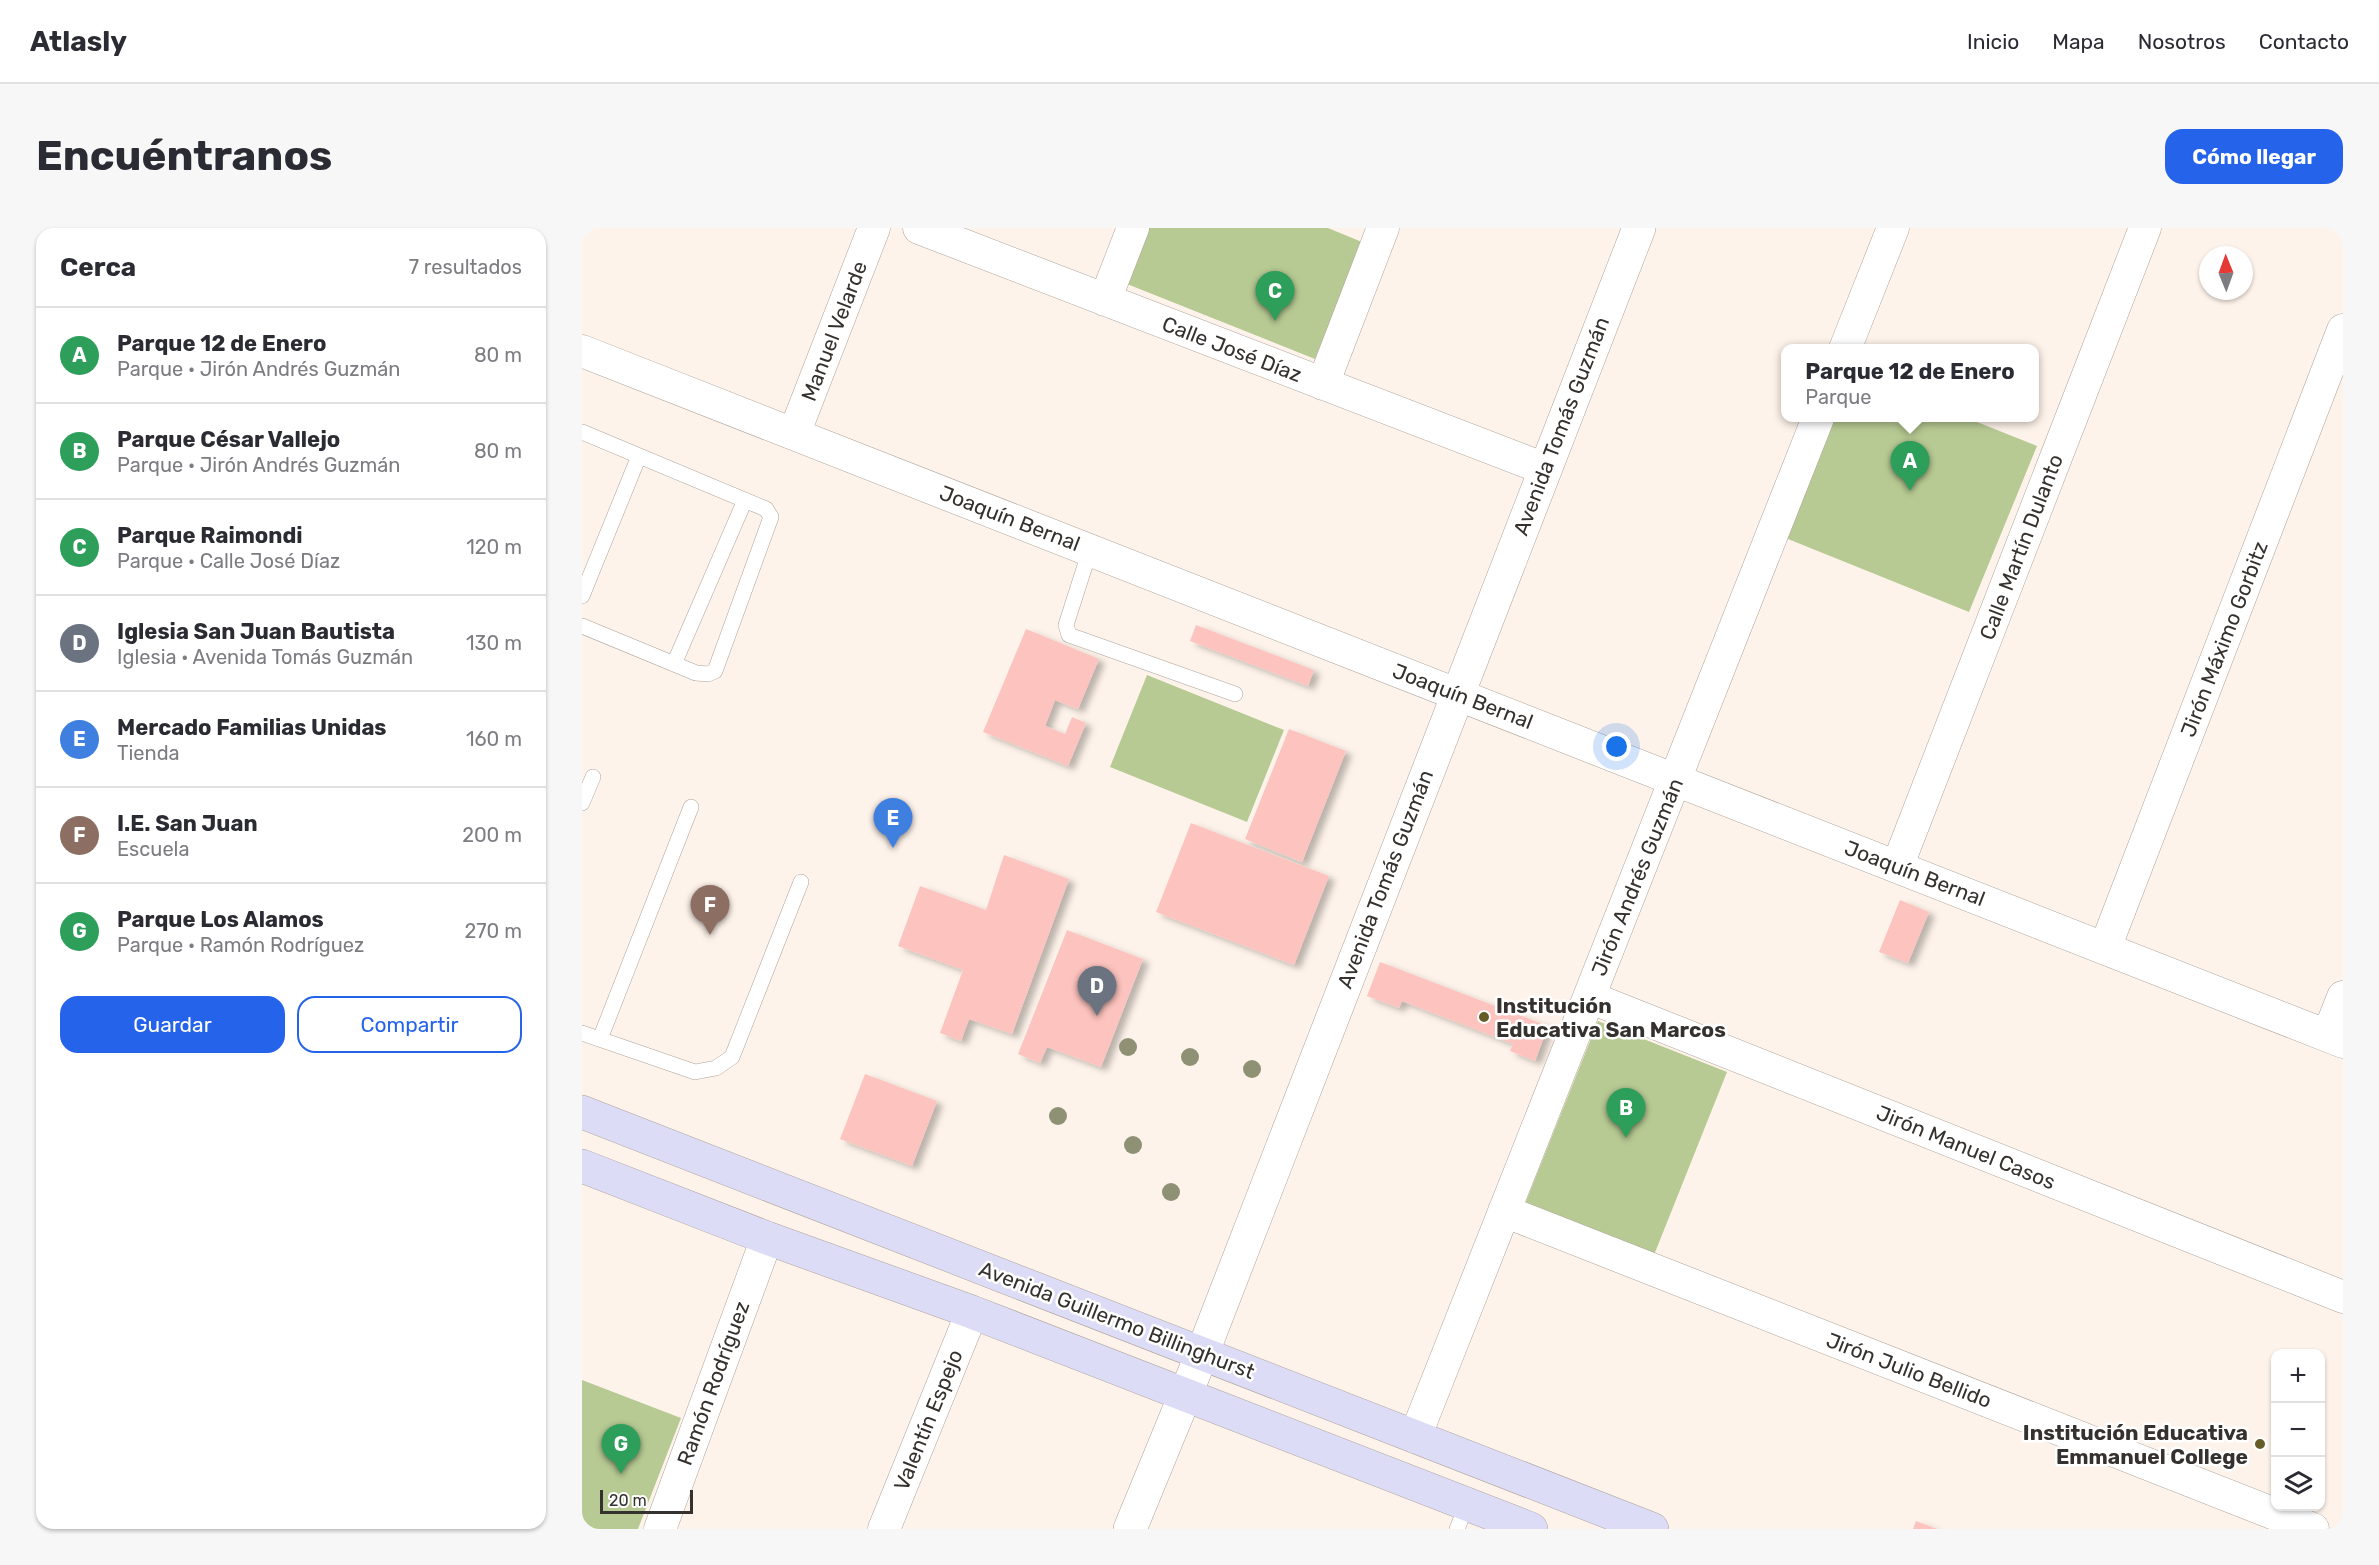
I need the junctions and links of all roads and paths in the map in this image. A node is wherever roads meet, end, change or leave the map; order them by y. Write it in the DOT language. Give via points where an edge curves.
graph roads {
  1 [pos="874,228"];
  2 [pos="919,228"];
  3 [pos="1133,228"];
  4 [pos="1383,228"];
  5 [pos="1639,228"];
  6 [pos="1893,228"];
  7 [pos="2145,228"];
  8 [pos="1105,300"];
  9 [pos="2343,330"];
  10 [pos="1847,344"];
  11 [pos="583,355"];
  12 [pos="1323,384"];
  13 [pos="1816,422"];
  14 [pos="794,434"];
  15 [pos="583,437"];
  16 [pos="639,456"];
  17 [pos="1545,469"];
  18 [pos="745,500"];
  19 [pos="1090,550"];
  20 [pos="582,596"];
  21 [pos="582,626"];
  22 [pos="674,664"];
  23 [pos="1235,694"];
  24 [pos="1457,694"];
  25 [pos="593,777"];
  26 [pos="1675,779"];
  27 [pos="582,803"];
  28 [pos="691,807"];
  29 [pos="1897,867"];
  30 [pos="801,882"];
  31 [pos="2105,948"];
  32 [pos="1589,997"];
  33 [pos="2343,997"];
  34 [pos="582,1034"];
  35 [pos="2335,1038"];
  36 [pos="600,1039"];
  37 [pos="582,1112"];
  38 [pos="582,1166"];
  39 [pos="1504,1211"];
  40 [pos="767,1238"];
  41 [pos="2343,1297"];
  42 [pos="972,1312"];
  43 [pos="1202,1353"];
  44 [pos="1184,1395"];
  45 [pos="1415,1437"];
  46 [pos="1462,1517"];
  47 [pos="660,1529"];
  48 [pos="884,1529"];
  49 [pos="1130,1529"];
  50 [pos="1531,1529"];
  51 [pos="1652,1529"];
  52 [pos="2313,1529"];
  1 -- 14 [label="street, Manuel Velarde"];
  2 -- 8 [label="street, Calle José Díaz"];
  3 -- 8 [label="street"];
  4 -- 12 [label="street"];
  5 -- 17 [label="street, Avenida Tomás Guzmán"];
  6 -- 10 [label="street"];
  7 -- 29 [label="street, Calle Martín Dulanto"];
  8 -- 12 [label="street, Calle José Díaz"];
  9 -- 31 [label="street, Jirón Máximo Gorbitz"];
  11 -- 14 [label="street, Joaquín Bernal"];
  12 -- 17 [label="street, Calle José Díaz"];
  13 -- 26 [label="street, Jirón Andrés Guzmán"];
  14 -- 19 [label="street, Joaquín Bernal"];
  15 -- 16 [label="lane"];
  16 -- 18 [label="lane"];
  16 -- 20 [label="lane"];
  17 -- 24 [label="street, Avenida Tomás Guzmán"];
  18 -- 22 [label="lane"];
  18 -- 22 [label="lane" via="766,509 771,517 715,671 696,674"];
  19 -- 23 [label="lane" via="1066,625 1069,635"];
  19 -- 24 [label="street, Joaquín Bernal"];
  21 -- 22 [label="lane"];
  24 -- 26 [label="street, Joaquín Bernal"];
  24 -- 43 [label="street, Avenida Tomás Guzmán"];
  25 -- 27 [label="lane"];
  26 -- 29 [label="street, Joaquín Bernal"];
  26 -- 32 [label="street, Jirón Andrés Guzmán"];
  28 -- 36 [label="lane"];
  29 -- 31 [label="street, Joaquín Bernal"];
  30 -- 36 [label="lane" via="732,1057 716,1068 695,1072"];
  31 -- 35 [label="street, Joaquín Bernal"];
  32 -- 39 [label="street, Jirón Andrés Guzmán"];
  32 -- 41 [label="street, Jirón Manuel Casos"];
  33 -- 35 [label="street"];
  34 -- 36 [label="lane"];
  37 -- 43 [label="main road, Avenida Guillermo Billinghurst"];
  38 -- 40 [label="main road"];
  39 -- 45 [label="street, Jirón Andrés Guzmán"];
  39 -- 52 [label="street, Jirón Julio Bellido"];
  40 -- 42 [label="main road"];
  40 -- 47 [label="street, Ramón Rodríguez"];
  42 -- 44 [label="main road"];
  42 -- 48 [label="street, Valentín Espejo"];
  43 -- 44 [label="street, Avenida Tomás Guzmán"];
  43 -- 45 [label="main road, Avenida Guillermo Billinghurst"];
  44 -- 46 [label="main road"];
  44 -- 49 [label="street, Avenida Tomás Guzmán"];
  45 -- 51 [label="main road, Avenida Guillermo Billinghurst"];
  46 -- 50 [label="main road"];
}
